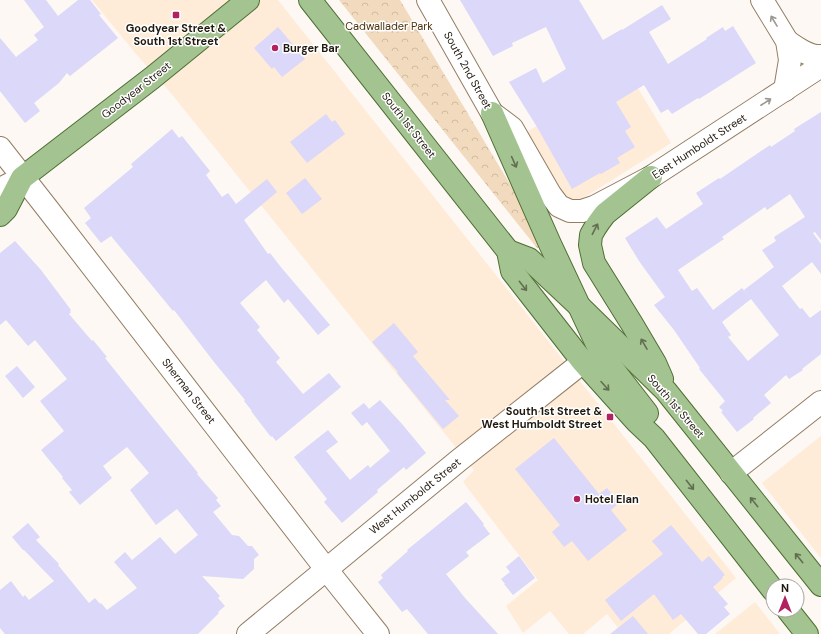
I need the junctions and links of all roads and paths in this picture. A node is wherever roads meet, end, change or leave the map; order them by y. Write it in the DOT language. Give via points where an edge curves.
graph roads {
  1 [pos="248,0"];
  2 [pos="310,0"];
  3 [pos="428,0"];
  4 [pos="762,0"];
  5 [pos="787,41"];
  6 [pos="821,56"];
  7 [pos="821,66"];
  8 [pos="785,90"];
  9 [pos="492,113"];
  10 [pos="0,148"];
  11 [pos="651,177"];
  12 [pos="22,178"];
  13 [pos="0,184"];
  14 [pos="0,189"];
  15 [pos="570,211"];
  16 [pos="0,215"];
  17 [pos="508,251"];
  18 [pos="577,304"];
  19 [pos="583,362"];
  20 [pos="666,391"];
  21 [pos="821,402"];
  22 [pos="654,438"];
  23 [pos="731,472"];
  24 [pos="326,569"];
  25 [pos="765,580"];
  26 [pos="821,585"];
  27 [pos="794,618"];
  28 [pos="248,634"];
  29 [pos="378,634"];
  30 [pos="807,634"];
  1 -- 12 [label="main road, Goodyear Street"];
  2 -- 17 [label="main road, South 1st Street"];
  3 -- 9 [label="street, South 2nd Street"];
  5 -- 4 [label="street, one-way"];
  5 -- 6 [label="street" via="804,52 816,57"];
  5 -- 8 [label="street" via="790,60"];
  7 -- 8 [label="street, East Humboldt Street"];
  11 -- 8 [label="street, East Humboldt Street, one-way"];
  9 -- 15 [label="street, South 2nd Street" via="512,128 550,194 559,206"];
  9 -- 18 [label="main road, one-way"];
  10 -- 12 [label="street, Sherman Street"];
  11 -- 15 [label="street, East Humboldt Street" via="594,206 582,211"];
  20 -- 11 [label="main road, one-way" via="655,363 594,263 590,245 591,235 605,214"];
  12 -- 13 [label="main road"];
  12 -- 14 [label="street, Goodyear Street"];
  12 -- 16 [label="main road, Goodyear Street" via="6,210"];
  12 -- 24 [label="street, Sherman Street"];
  17 -- 18 [label="main road, South 1st Street" via="529,259"];
  17 -- 19 [label="main road, South 1st Street, one-way" via="512,271"];
  18 -- 20 [label="main road, South 1st Street"];
  18 -- 22 [label="main road" via="602,355 647,413"];
  19 -- 22 [label="main road, South 1st Street, one-way"];
  19 -- 24 [label="street, West Humboldt Street"];
  20 -- 23 [label="main road, South 1st Street"];
  21 -- 23 [label="street"];
  22 -- 25 [label="main road, South 1st Street, one-way"];
  26 -- 23 [label="main road, South 1st Street, one-way"];
  24 -- 28 [label="street, West Humboldt Street"];
  24 -- 29 [label="street, Sherman Street"];
  27 -- 30 [label="main road"];
}
